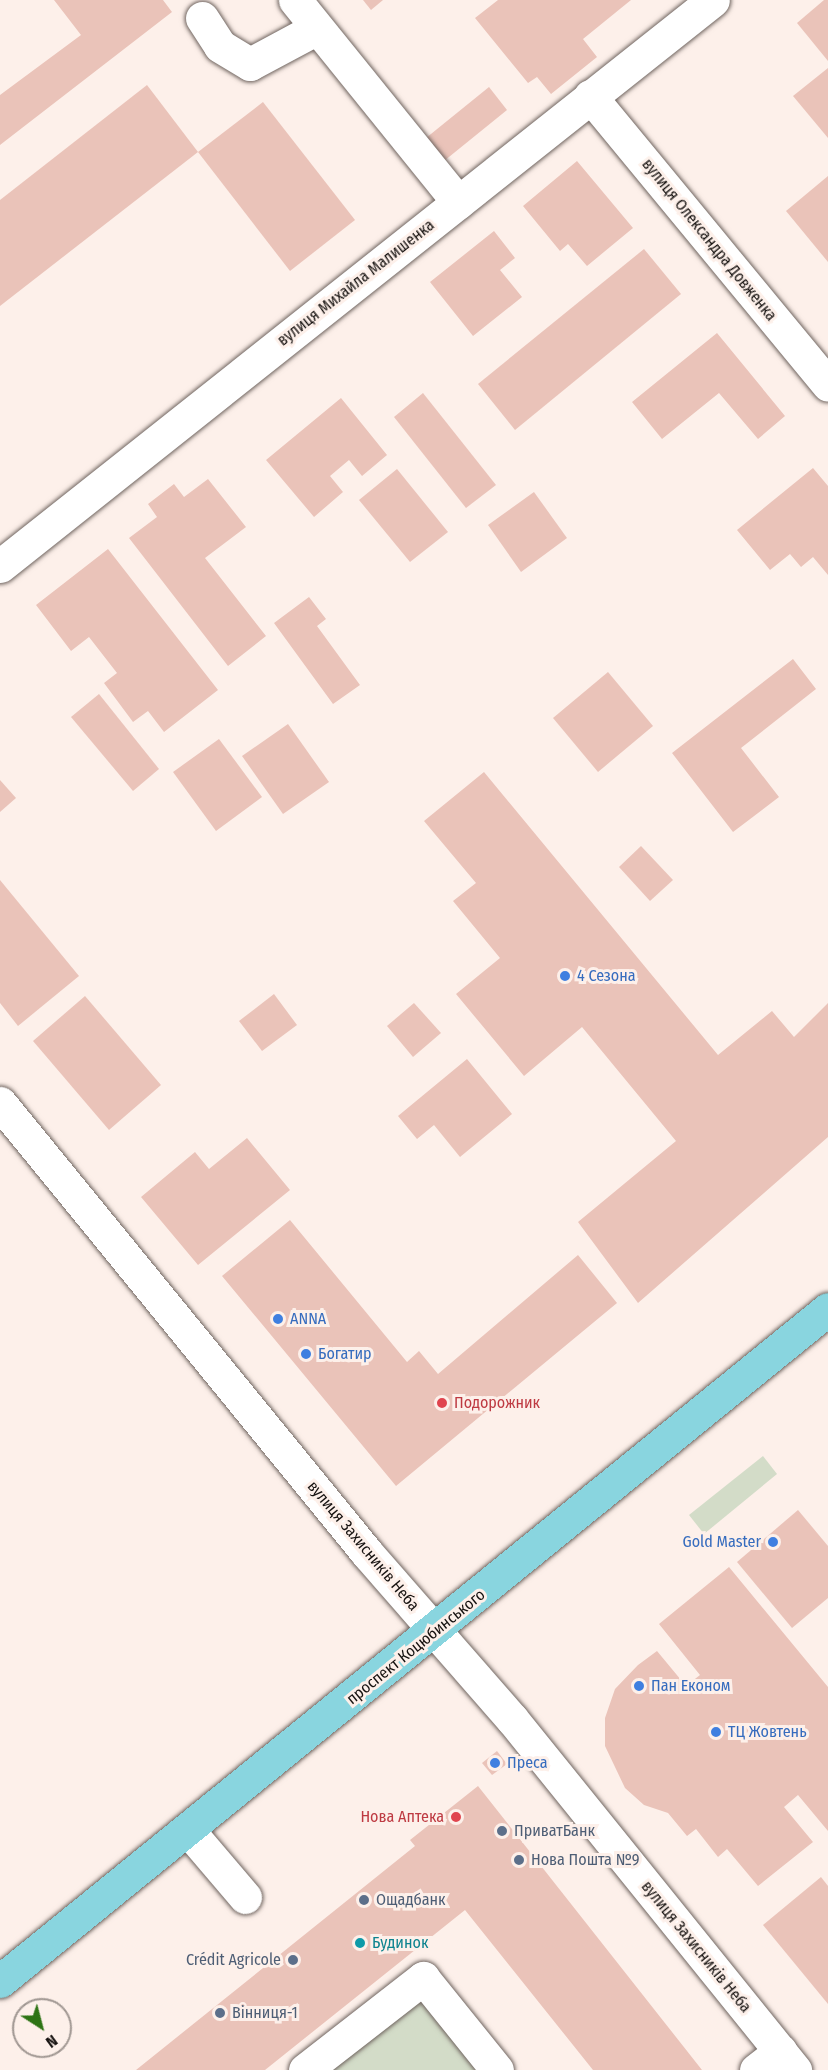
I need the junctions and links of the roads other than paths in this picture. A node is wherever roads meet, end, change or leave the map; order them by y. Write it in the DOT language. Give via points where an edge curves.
graph roads {
  1 [pos="296,0"];
  2 [pos="713,0"];
  3 [pos="202,18"];
  4 [pos="317,28"];
  5 [pos="591,96"];
  6 [pos="458,202"];
  7 [pos="828,385"];
  8 [pos="0,566"];
  9 [pos="0,1103"];
  10 [pos="828,1309"];
  11 [pos="436,1631"];
  12 [pos="189,1830"];
  13 [pos="245,1897"];
  14 [pos="0,1981"];
  15 [pos="777,2064"];
  16 [pos="305,2070"];
  17 [pos="497,2070"];
  1 -- 4 [label="street"];
  2 -- 5 [label="street, вулиця Михайла Малишенка"];
  3 -- 4 [label="street" via="220,46 250,64"];
  4 -- 6 [label="street"];
  5 -- 6 [label="street, вулиця Михайла Малишенка"];
  5 -- 7 [label="street, вулиця Олександра Довженка"];
  6 -- 8 [label="street, вулиця Михайла Малишенка"];
  9 -- 11 [label="street, вулиця Захисників Неба"];
  10 -- 11 [label="main road, проспект Коцюбинського"];
  11 -- 12 [label="main road, проспект Коцюбинського"];
  11 -- 15 [label="street, вулиця Захисників Неба" via="512,1719"];
  12 -- 13 [label="street"];
  12 -- 14 [label="main road, проспект Коцюбинського"];
  16 -- 17 [label="street" via="423,1978"];
}
